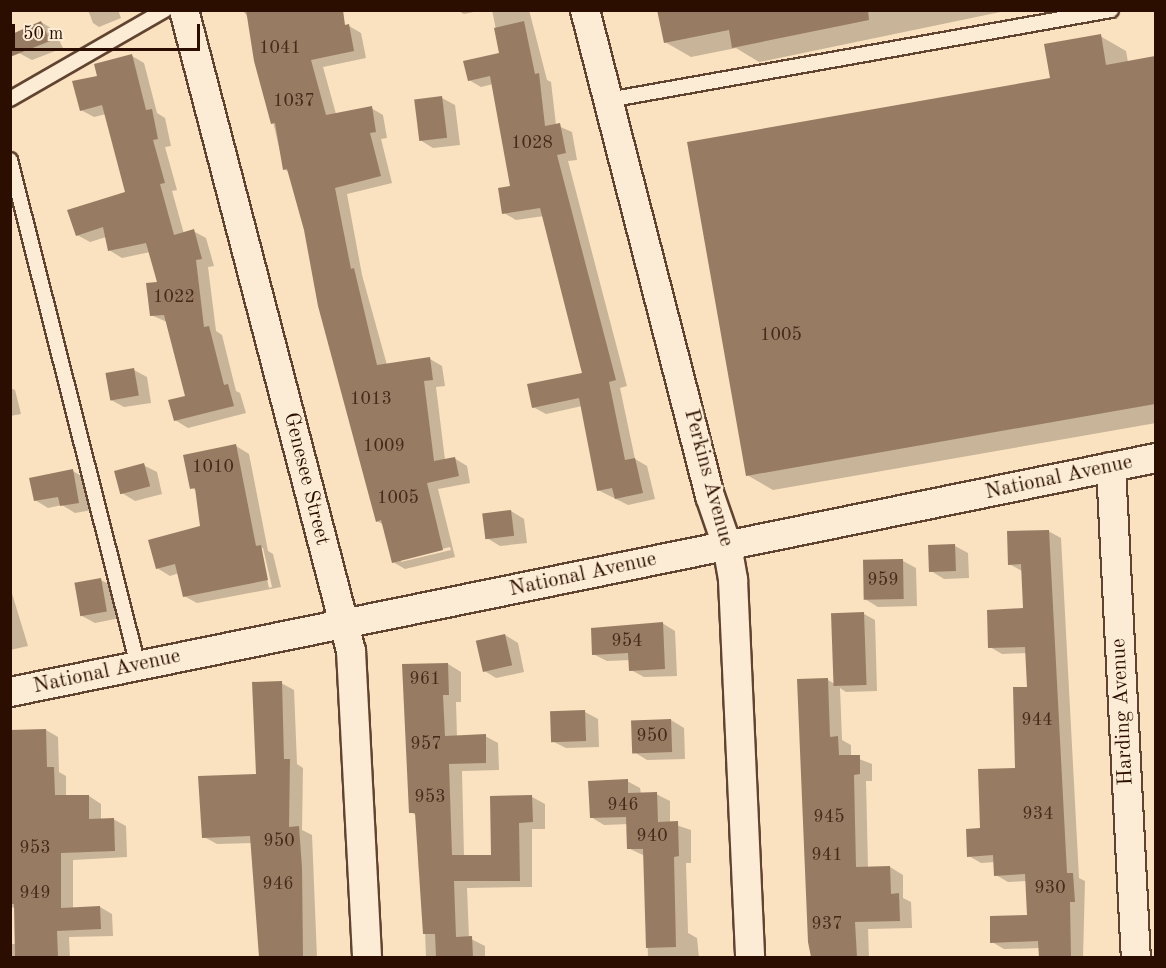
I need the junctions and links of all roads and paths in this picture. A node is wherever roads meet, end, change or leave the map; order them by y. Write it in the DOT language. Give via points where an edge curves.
graph roads {
  1 [pos="165,10"];
  2 [pos="184,10"];
  3 [pos="585,10"];
  4 [pos="1111,10"];
  5 [pos="10,99"];
  6 [pos="609,100"];
  7 [pos="10,160"];
  8 [pos="1155,458"];
  9 [pos="1111,467"];
  10 [pos="727,545"];
  11 [pos="345,624"];
  12 [pos="138,666"];
  13 [pos="10,692"];
  14 [pos="367,957"];
  15 [pos="750,957"];
  16 [pos="1136,957"];
  1 -- 5 [label="lane"];
  2 -- 11 [label="street, Genesee Street"];
  3 -- 6 [label="street, Perkins Avenue"];
  4 -- 6 [label="lane"];
  6 -- 10 [label="street, Perkins Avenue" via="710,496"];
  7 -- 12 [label="lane"];
  8 -- 9 [label="street, National Avenue"];
  9 -- 10 [label="street, National Avenue"];
  9 -- 16 [label="street, Harding Avenue"];
  10 -- 11 [label="street, National Avenue"];
  10 -- 15 [label="street, Perkins Avenue" via="733,580"];
  11 -- 12 [label="street, National Avenue"];
  11 -- 14 [label="street, Genesee Street" via="351,651"];
  12 -- 13 [label="street, National Avenue"];
}
